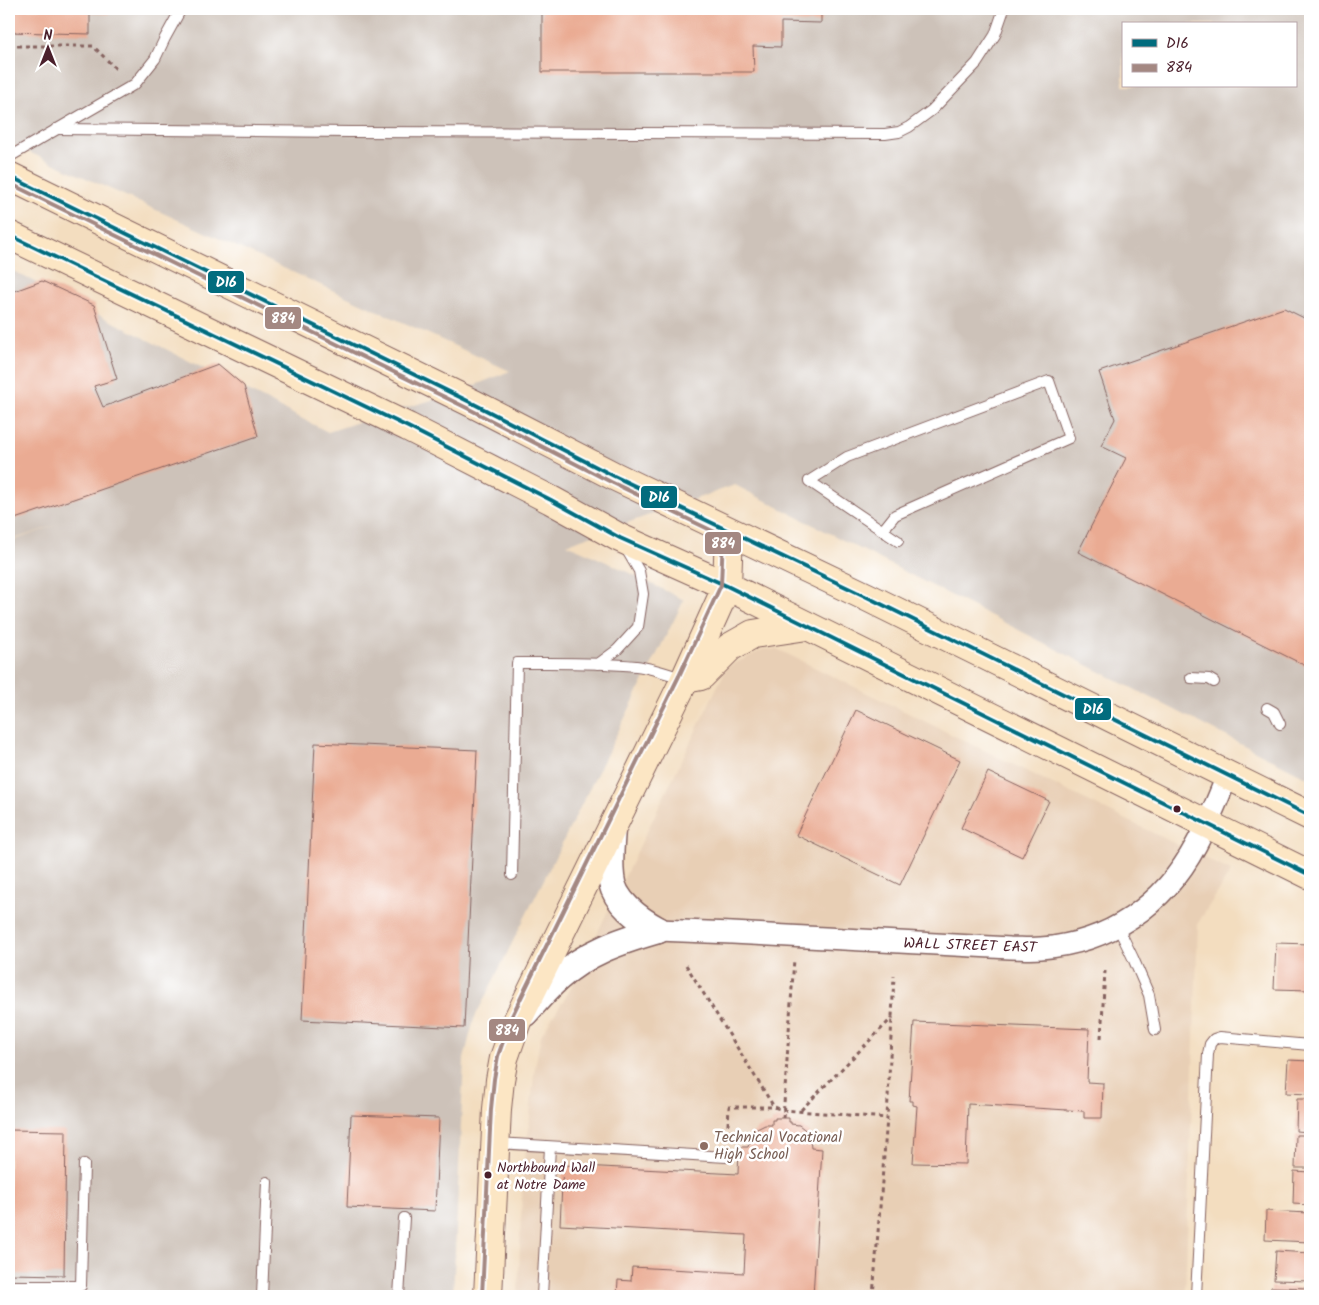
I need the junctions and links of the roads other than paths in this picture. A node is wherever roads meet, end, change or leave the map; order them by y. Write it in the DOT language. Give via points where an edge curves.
graph roads {
  1 [pos="181,9"];
  2 [pos="1004,9"];
  3 [pos="56,129"];
  4 [pos="9,157"];
  5 [pos="9,176"];
  6 [pos="9,235"];
  7 [pos="883,530"];
  8 [pos="728,532"];
  9 [pos="620,538"];
  10 [pos="898,540"];
  11 [pos="727,586"];
  12 [pos="807,626"];
  13 [pos="598,664"];
  14 [pos="1191,678"];
  15 [pos="685,680"];
  16 [pos="1214,682"];
  17 [pos="1267,708"];
  18 [pos="1280,724"];
  19 [pos="1227,776"];
  20 [pos="1310,816"];
  21 [pos="1207,824"];
  22 [pos="612,829"];
  23 [pos="512,874"];
  24 [pos="1310,875"];
  25 [pos="1118,927"];
  26 [pos="658,930"];
  27 [pos="517,1021"];
  28 [pos="1154,1030"];
  29 [pos="1310,1045"];
  30 [pos="495,1143"];
  31 [pos="550,1147"];
  32 [pos="726,1157"];
  33 [pos="84,1164"];
  34 [pos="267,1182"];
  35 [pos="404,1218"];
  36 [pos="9,1286"];
  37 [pos="262,1296"];
  38 [pos="399,1296"];
  39 [pos="488,1296"];
  40 [pos="542,1296"];
  41 [pos="1196,1296"];
  1 -- 3 [label="lane" via="155,59 135,84"];
  2 -- 3 [label="lane" via="995,35 977,63 932,110 909,127 885,134"];
  3 -- 4 [label="lane"];
  5 -- 8 [label="main road"];
  6 -- 9 [label="main road" via="408,427"];
  7 -- 7 [label="lane" via="895,515 1068,438 1049,381 847,457 809,481"];
  7 -- 10 [label="lane"];
  8 -- 11 [label="main road"];
  8 -- 19 [label="main road" via="867,597"];
  9 -- 11 [label="main road"];
  9 -- 13 [label="lane" via="639,571 643,594 638,627 617,650"];
  11 -- 12 [label="main road"];
  11 -- 15 [label="main road"];
  12 -- 15 [label="main road" via="753,634 730,647 701,676"];
  12 -- 21 [label="main road"];
  13 -- 15 [label="lane" via="637,666"];
  13 -- 23 [label="lane" via="517,663"];
  14 -- 16 [label="lane"];
  15 -- 22 [label="main road"];
  17 -- 18 [label="lane" via="1274,712"];
  19 -- 20 [label="main road"];
  19 -- 21 [label="street, WALL STREET EAST"];
  21 -- 24 [label="main road"];
  21 -- 25 [label="street, WALL STREET EAST" via="1184,865 1170,882 1153,901"];
  22 -- 26 [label="street" via="610,877 613,886 635,915"];
  22 -- 27 [label="main road"];
  25 -- 26 [label="street, WALL STREET EAST" via="1071,944 1041,948"];
  25 -- 28 [label="lane" via="1149,995"];
  26 -- 27 [label="street" via="603,948 582,960 556,980"];
  27 -- 30 [label="main road" via="500,1080"];
  29 -- 41 [label="lane" via="1220,1037 1210,1044"];
  30 -- 31 [label="lane"];
  30 -- 39 [label="main road"];
  31 -- 32 [label="lane"];
  31 -- 40 [label="lane"];
  33 -- 36 [label="lane" via="81,1286"];
  34 -- 37 [label="lane"];
  35 -- 38 [label="lane"];
}
